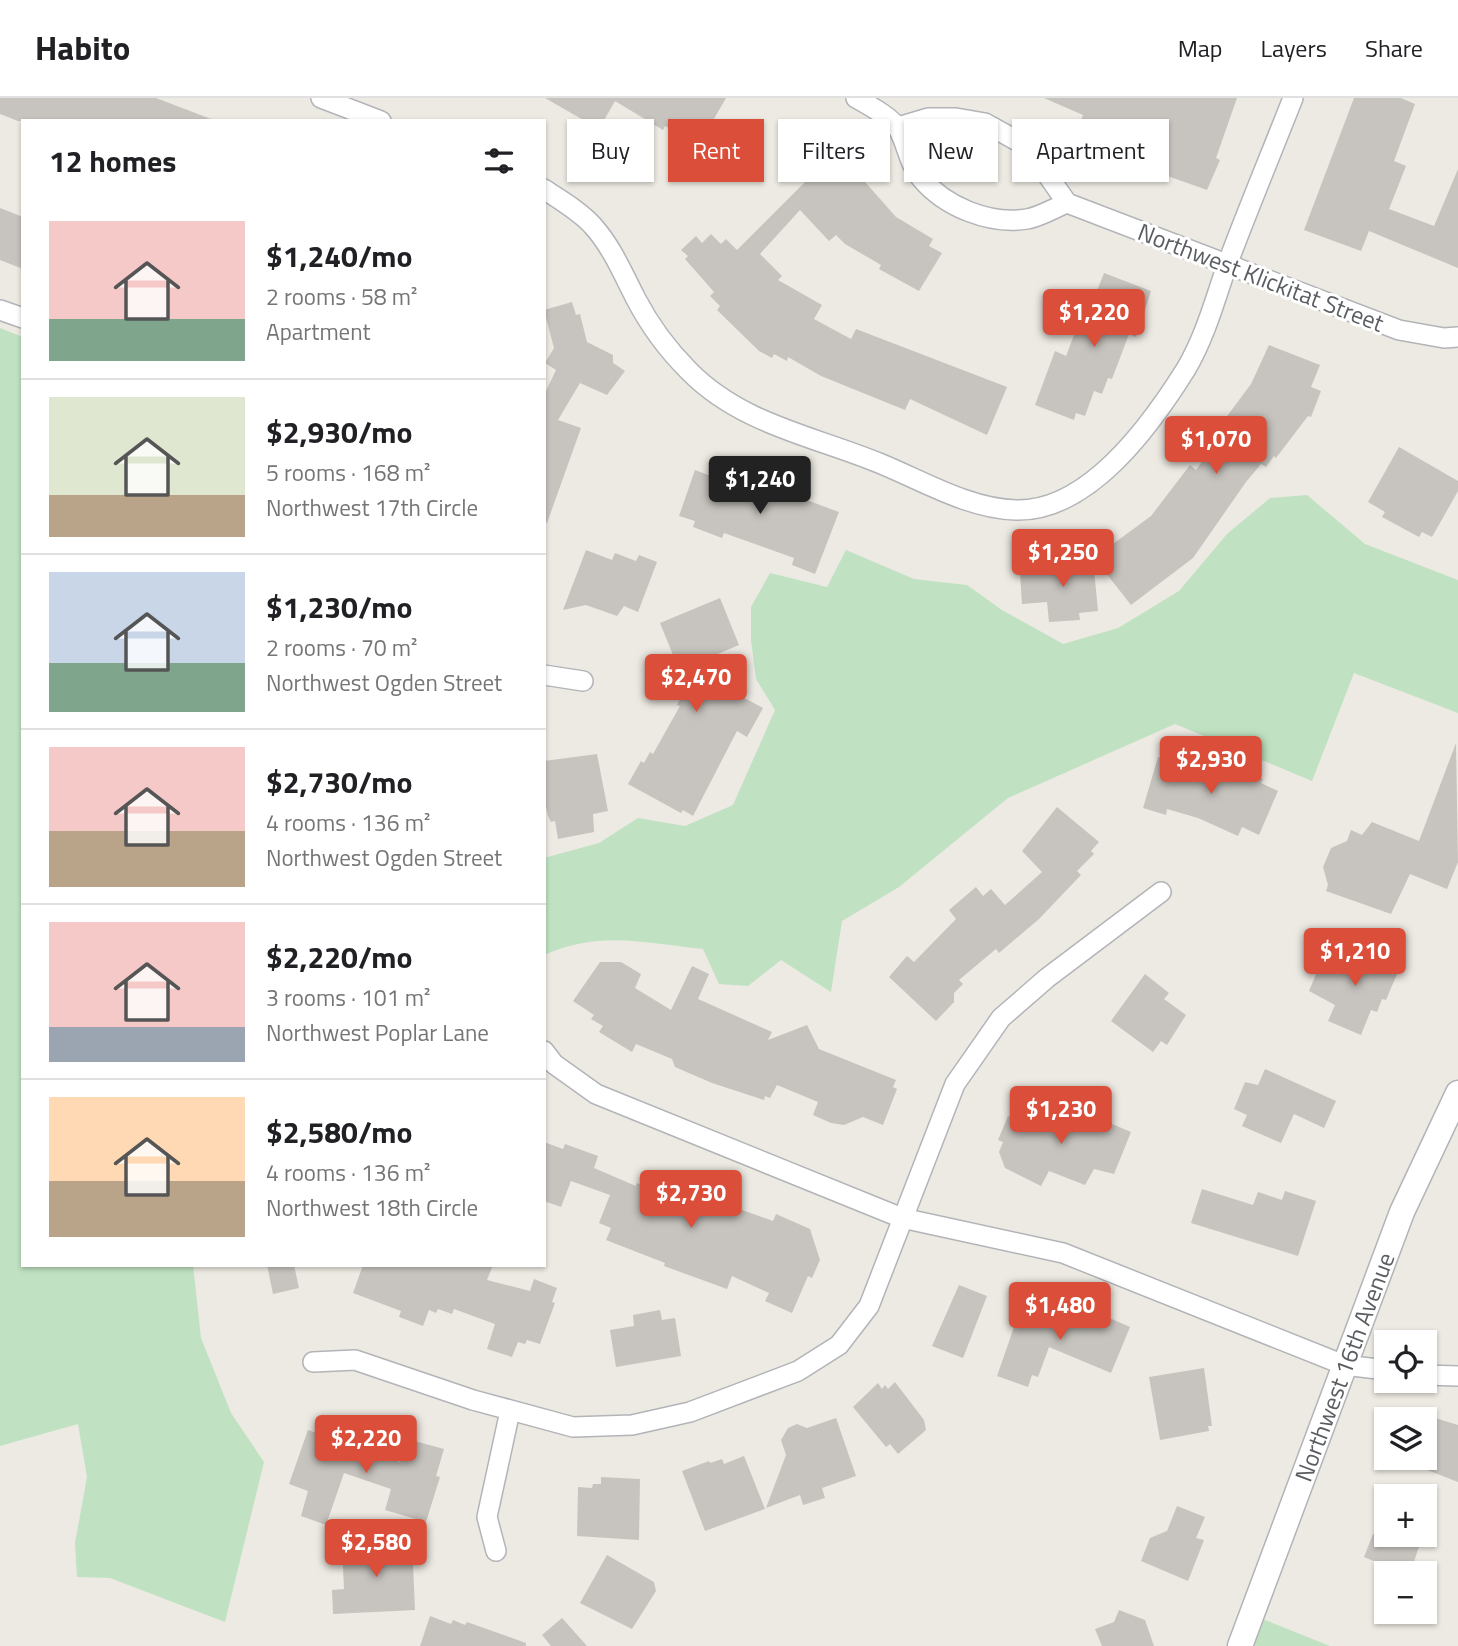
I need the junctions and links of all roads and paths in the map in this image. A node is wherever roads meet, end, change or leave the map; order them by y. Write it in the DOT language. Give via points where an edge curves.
graph roads {
  1 [pos="321,98"];
  2 [pos="856,98"];
  3 [pos="1293,98"];
  4 [pos="376,119"];
  5 [pos="898,127"];
  6 [pos="546,191"];
  7 [pos="1067,202"];
  8 [pos="1227,266"];
  9 [pos="0,310"];
  10 [pos="21,317"];
  11 [pos="1458,337"];
  12 [pos="546,675"];
  13 [pos="583,681"];
  14 [pos="1161,892"];
  15 [pos="546,1054"];
  16 [pos="1458,1093"];
  17 [pos="902,1218"];
  18 [pos="313,1362"];
  19 [pos="1344,1365"];
  20 [pos="1374,1369"];
  21 [pos="1437,1375"];
  22 [pos="1458,1376"];
  23 [pos="510,1411"];
  24 [pos="496,1552"];
  25 [pos="1240,1646"];
  1 -- 4 [label="street"];
  2 -- 5 [label="street"];
  3 -- 8 [label="street"];
  5 -- 7 [label="street" via="929,118 985,123 1028,147"];
  5 -- 7 [label="street" via="920,178 941,197 968,211 996,220 1029,219"];
  6 -- 8 [label="street" via="592,224 660,335 688,370 713,391 780,429 854,453 968,500 1016,510 1065,499 1090,484 1118,457 1187,368"];
  7 -- 8 [label="street, Northwest Klickitat Street"];
  8 -- 11 [label="street, Northwest Klickitat Street" via="1399,330"];
  9 -- 10 [label="street"];
  12 -- 13 [label="street"];
  14 -- 17 [label="street" via="1001,1017 955,1083"];
  15 -- 17 [label="street" via="596,1094"];
  16 -- 19 [label="street, Northwest 16th Avenue" via="1402,1212"];
  17 -- 19 [label="street" via="1063,1253"];
  17 -- 23 [label="street" via="869,1306 839,1345 798,1371 690,1412 632,1425 573,1427"];
  18 -- 23 [label="street" via="355,1360"];
  19 -- 20 [label="street"];
  19 -- 25 [label="street, Northwest 16th Avenue"];
  21 -- 22 [label="street"];
  23 -- 24 [label="street" via="487,1517"];
}
